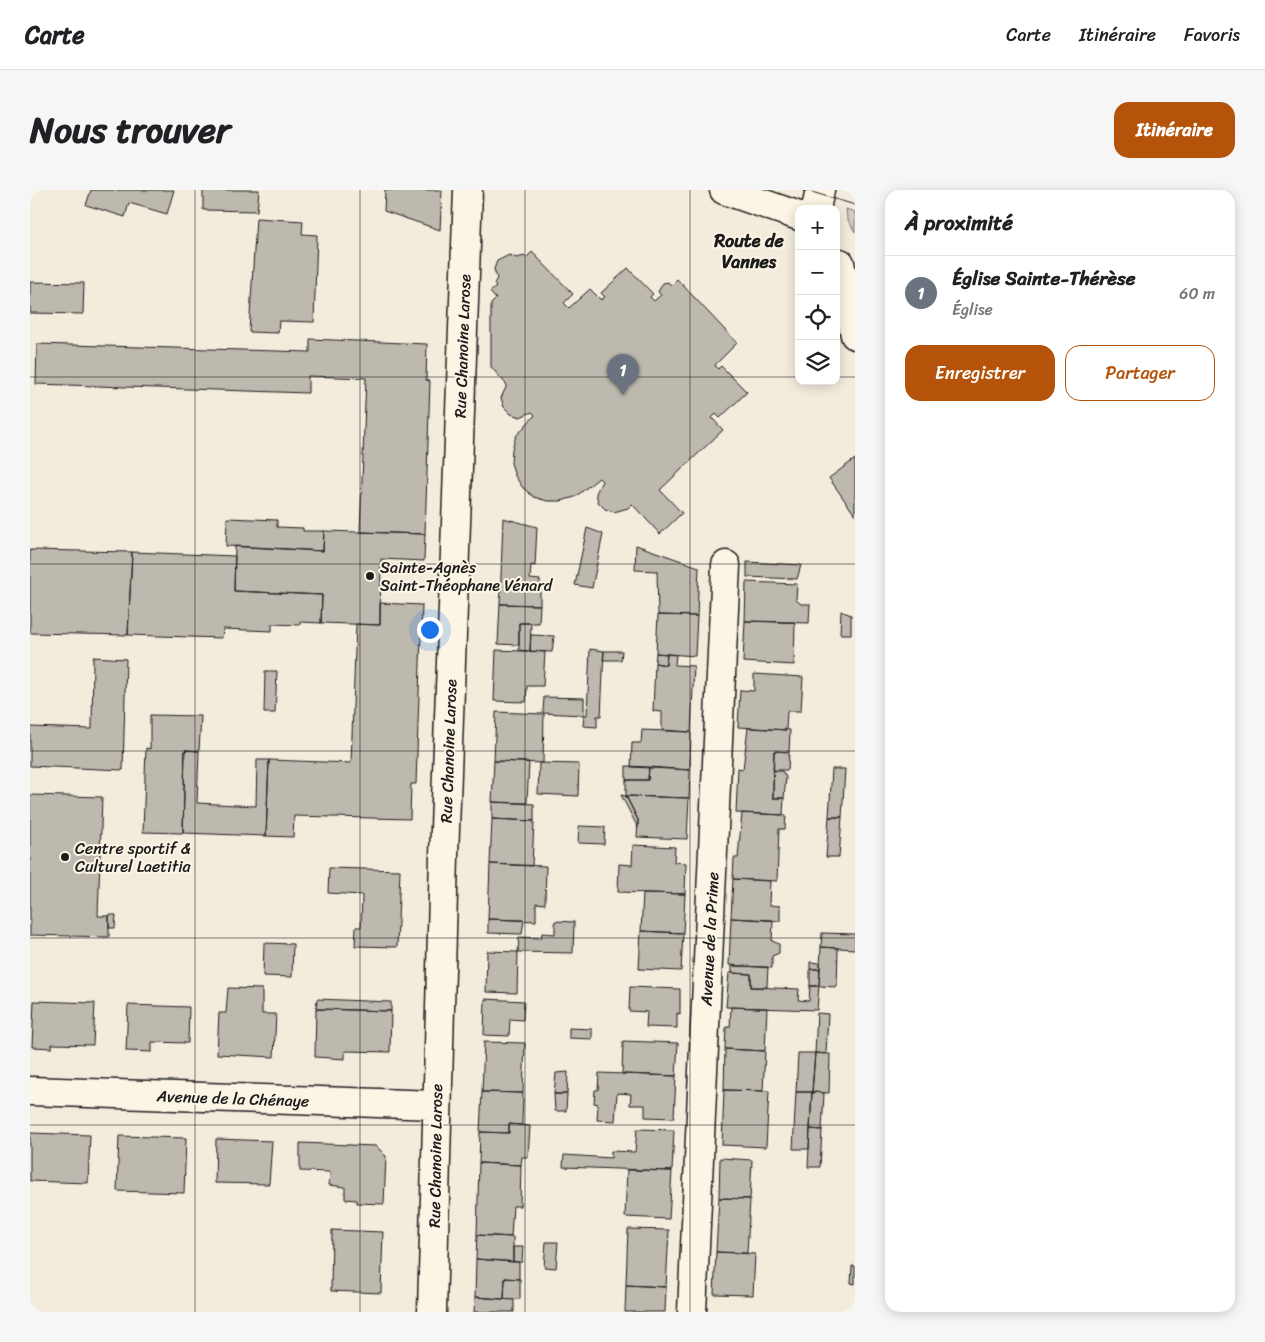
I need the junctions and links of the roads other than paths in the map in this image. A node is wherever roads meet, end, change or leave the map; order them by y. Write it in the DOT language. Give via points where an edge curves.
graph roads {
  1 [pos="468,190"];
  2 [pos="724,190"];
  3 [pos="820,190"];
  4 [pos="817,205"];
  5 [pos="795,215"];
  6 [pos="844,265"];
  7 [pos="855,335"];
  8 [pos="726,565"];
  9 [pos="30,1091"];
  10 [pos="436,1105"];
  11 [pos="432,1312"];
  12 [pos="692,1312"];
  1 -- 10 [label="street, Rue Chanoine Larose"];
  2 -- 5 [label="street"];
  3 -- 4 [label="street"];
  6 -- 7 [label="street"];
  8 -- 12 [label="street, Avenue de la Prime"];
  9 -- 10 [label="street, Avenue de la Chénaye"];
  10 -- 11 [label="street, Rue Chanoine Larose"];
}
